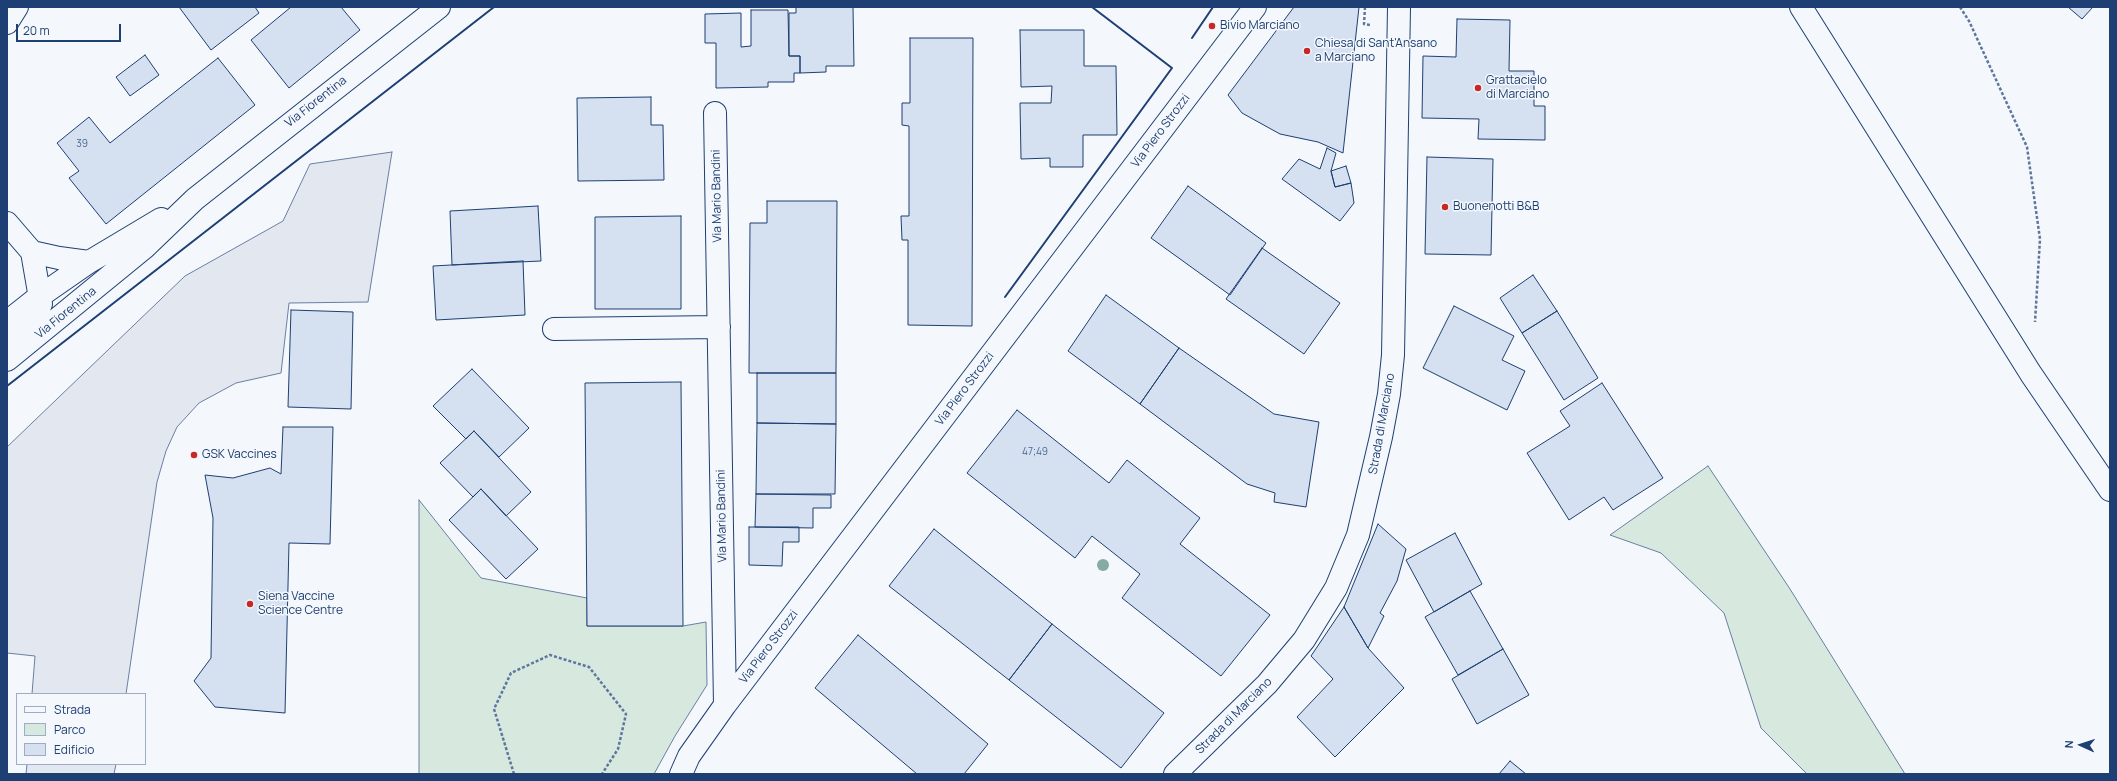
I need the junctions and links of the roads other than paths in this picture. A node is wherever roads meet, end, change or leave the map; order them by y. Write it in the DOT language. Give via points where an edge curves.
graph roads {
  1 [pos="17,7"];
  2 [pos="439,7"];
  3 [pos="1255,7"];
  4 [pos="1400,7"];
  5 [pos="1801,7"];
  6 [pos="7,23"];
  7 [pos="715,113"];
  8 [pos="195,199"];
  9 [pos="7,223"];
  10 [pos="32,252"];
  11 [pos="89,262"];
  12 [pos="40,296"];
  13 [pos="7,322"];
  14 [pos="719,327"];
  15 [pos="554,329"];
  16 [pos="7,340"];
  17 [pos="7,360"];
  18 [pos="2110,490"];
  19 [pos="725,705"];
  20 [pos="681,774"];
  21 [pos="1175,774"];
  1 -- 6 [label="street"];
  2 -- 8 [label="street, Via Fiorentina"];
  3 -- 19 [label="street, Via Piero Strozzi"];
  4 -- 21 [label="street, Strada di Marciano" via="1393,355 1381,438 1358,534 1336,588 1304,640 1262,690"];
  5 -- 18 [label="street" via="2031,374"];
  7 -- 14 [label="street, Via Mario Bandini"];
  8 -- 11 [label="street, Via Fiorentina"];
  8 -- 17 [label="street, Via Fiorentina" via="144,248"];
  9 -- 10 [label="street"];
  10 -- 11 [label="street"];
  10 -- 12 [label="street"];
  11 -- 12 [label="street, Via Fiorentina"];
  12 -- 13 [label="street, Via Fiorentina"];
  12 -- 16 [label="street" via="41,304 35,318"];
  14 -- 15 [label="street"];
  14 -- 19 [label="street, Via Mario Bandini"];
  19 -- 20 [label="street, Via Piero Strozzi" via="702,736"];
}
